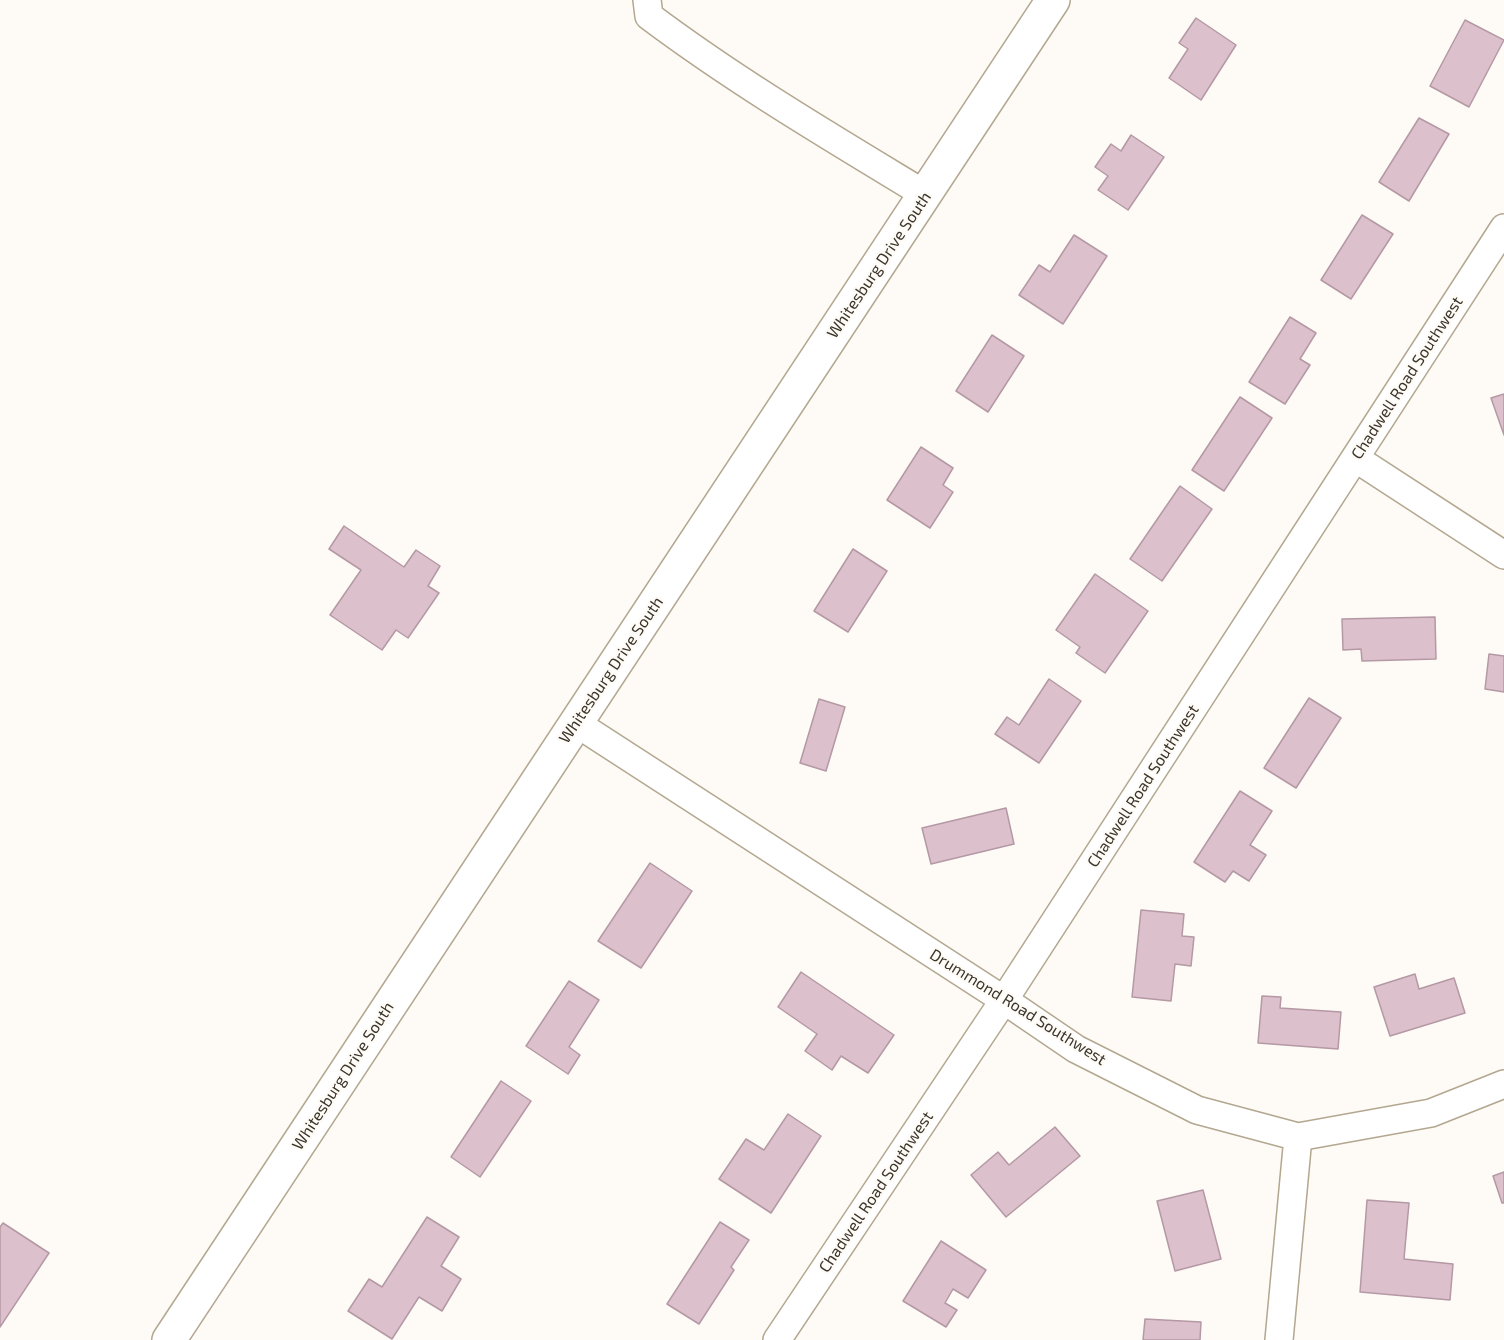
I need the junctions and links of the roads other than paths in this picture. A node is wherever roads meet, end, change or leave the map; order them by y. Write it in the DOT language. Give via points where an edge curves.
graph roads {
  1 [pos="647,0"];
  2 [pos="1053,0"];
  3 [pos="926,195"];
  4 [pos="1504,228"];
  5 [pos="1355,458"];
  6 [pos="1504,555"];
  7 [pos="576,723"];
  8 [pos="1004,1000"];
  9 [pos="1504,1084"];
  10 [pos="1298,1137"];
  11 [pos="169,1340"];
  12 [pos="777,1340"];
  13 [pos="1280,1340"];
  1 -- 3 [label="street" via="649,16 687,45"];
  2 -- 3 [label="main road, Whitesburg Drive South"];
  3 -- 7 [label="main road, Whitesburg Drive South"];
  4 -- 5 [label="street, Chadwell Road Southwest"];
  5 -- 6 [label="street"];
  5 -- 8 [label="street, Chadwell Road Southwest"];
  7 -- 8 [label="street, Drummond Road Southwest"];
  7 -- 11 [label="main road, Whitesburg Drive South"];
  8 -- 10 [label="street, Drummond Road Southwest" via="1076,1048 1197,1110"];
  8 -- 12 [label="street, Chadwell Road Southwest"];
  9 -- 10 [label="street, Drummond Road Southwest" via="1431,1113"];
  10 -- 13 [label="street"];
}
